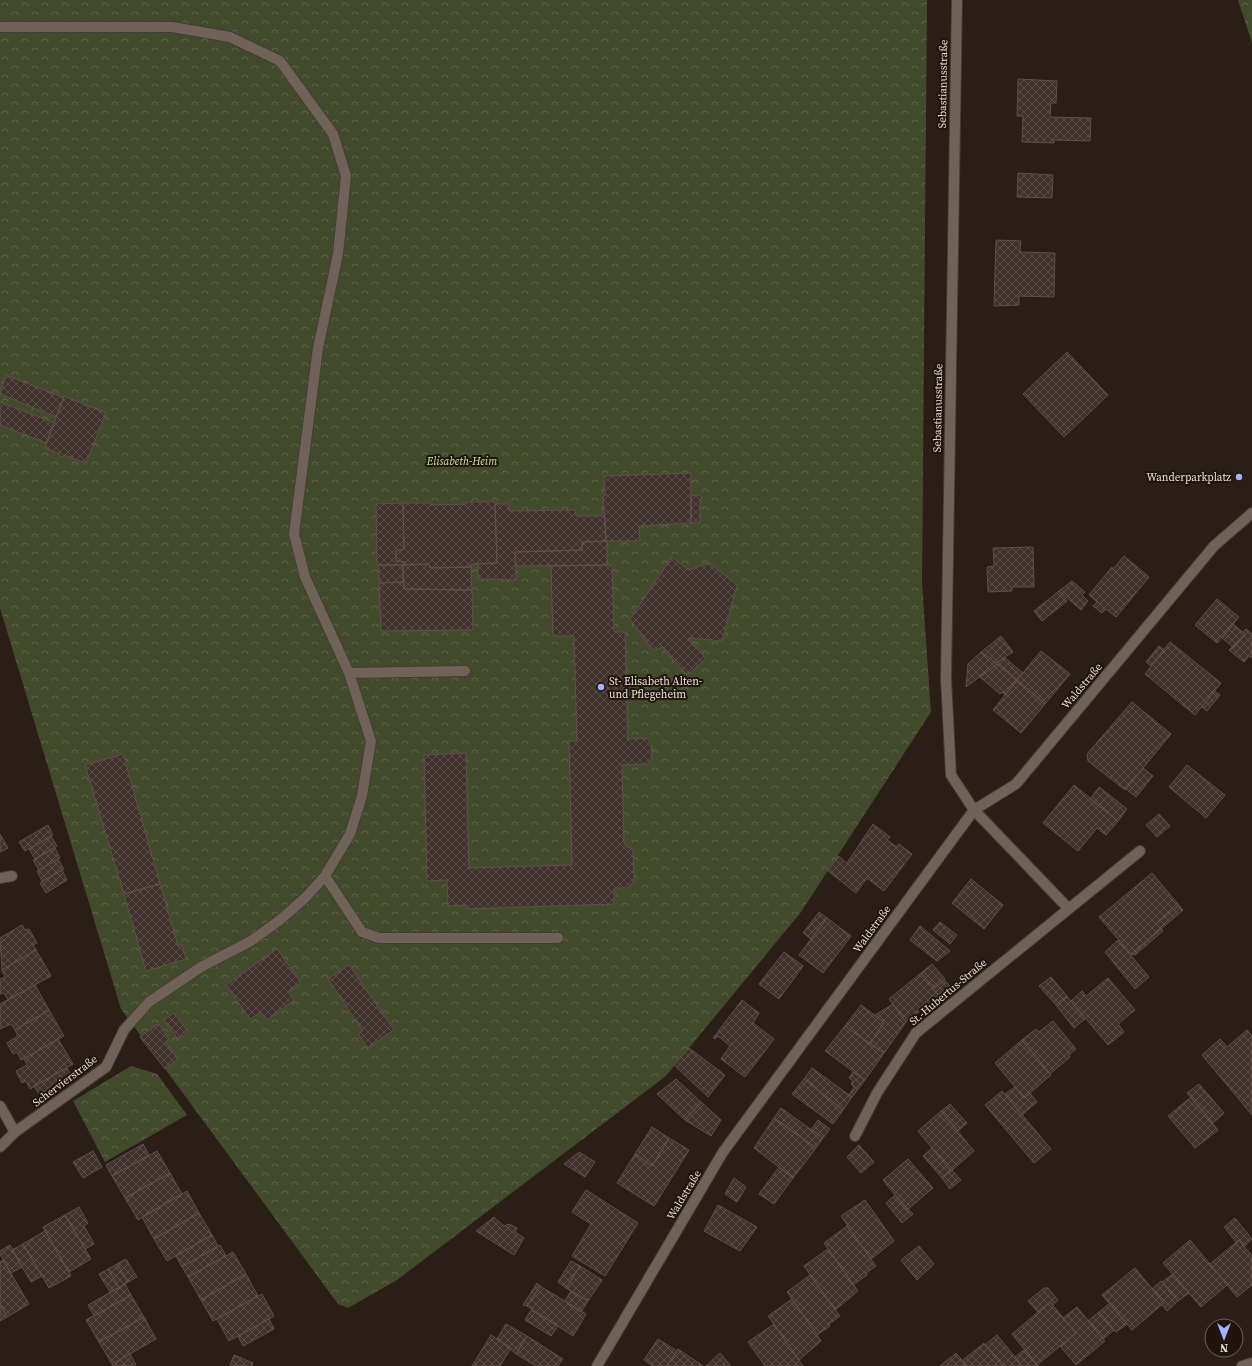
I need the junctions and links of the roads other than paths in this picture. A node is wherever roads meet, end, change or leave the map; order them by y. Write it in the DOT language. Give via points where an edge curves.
graph roads {
  1 [pos="957,0"];
  2 [pos="0,27"];
  3 [pos="1252,513"];
  4 [pos="465,671"];
  5 [pos="349,673"];
  6 [pos="974,810"];
  7 [pos="1140,851"];
  8 [pos="12,876"];
  9 [pos="326,876"];
  10 [pos="0,878"];
  11 [pos="1068,908"];
  12 [pos="558,938"];
  13 [pos="0,1106"];
  14 [pos="15,1132"];
  15 [pos="855,1136"];
  16 [pos="0,1147"];
  17 [pos="1252,1363"];
  18 [pos="597,1366"];
  19 [pos="1242,1366"];
  1 -- 6 [label="street, Sebastianusstraße" via="946,679 951,775"];
  2 -- 5 [label="street, Schervierstraße" via="172,27 230,37 280,61 332,134 346,176 338,254 314,371 294,534 305,577"];
  3 -- 6 [label="street, Waldstraße" via="1214,546 1016,784"];
  4 -- 5 [label="street"];
  5 -- 9 [label="street, Schervierstraße" via="371,741 362,796 350,834"];
  6 -- 11 [label="street"];
  6 -- 18 [label="street, Waldstraße" via="723,1152"];
  7 -- 11 [label="street, St.-Hubertus-Straße"];
  8 -- 10 [label="street"];
  9 -- 12 [label="street" via="362,932 380,938"];
  9 -- 14 [label="street, Schervierstraße" via="280,920 251,942 195,971 149,1002 130,1020 106,1067"];
  11 -- 15 [label="street, St.-Hubertus-Straße" via="916,1033 877,1094"];
  13 -- 14 [label="street"];
  14 -- 16 [label="street, Schervierstraße"];
  17 -- 19 [label="street"];
}
